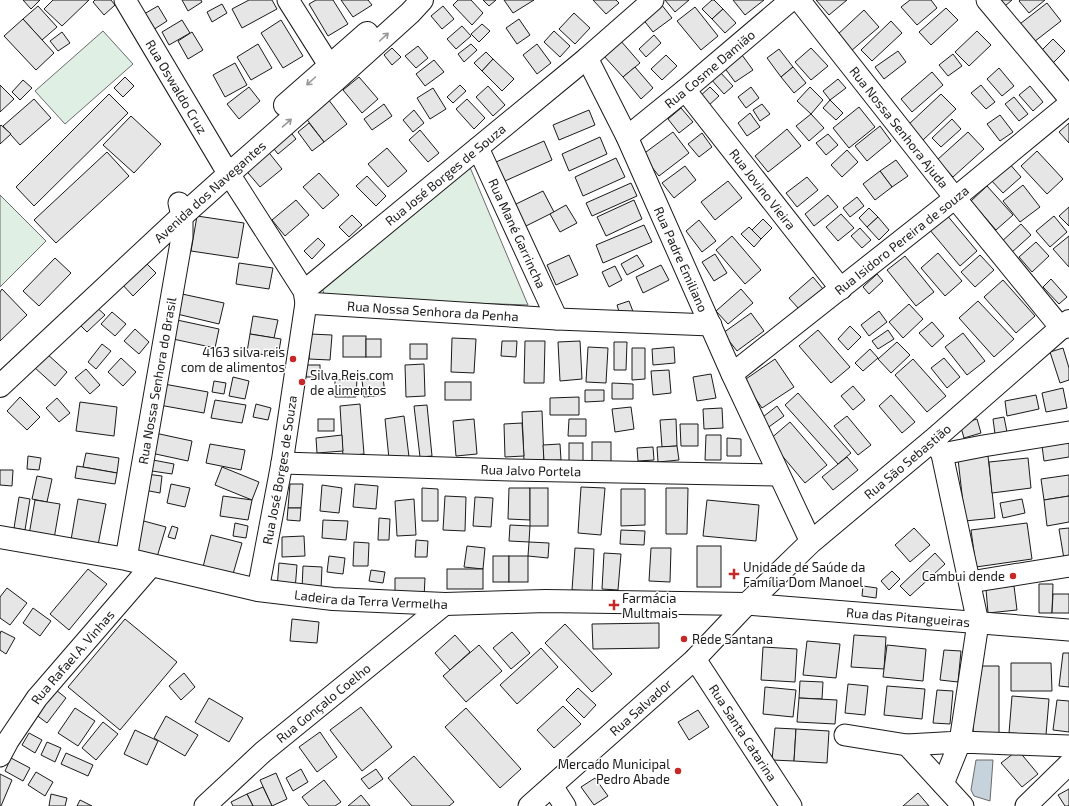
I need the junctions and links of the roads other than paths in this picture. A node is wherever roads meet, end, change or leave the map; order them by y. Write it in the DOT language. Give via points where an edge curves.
graph roads {
  1 [pos="124,0"];
  2 [pos="288,0"];
  3 [pos="403,0"];
  4 [pos="422,0"];
  5 [pos="653,0"];
  6 [pos="791,0"];
  7 [pos="799,0"];
  8 [pos="987,0"];
  9 [pos="587,58"];
  10 [pos="329,66"];
  11 [pos="685,90"];
  12 [pos="1069,98"];
  13 [pos="1069,104"];
  14 [pos="627,137"];
  15 [pos="478,148"];
  16 [pos="226,168"];
  17 [pos="955,198"];
  18 [pos="180,210"];
  19 [pos="841,289"];
  20 [pos="305,297"];
  21 [pos="557,319"];
  22 [pos="711,325"];
  23 [pos="1066,325"];
  24 [pos="0,367"];
  25 [pos="732,374"];
  26 [pos="0,386"];
  27 [pos="1069,432"];
  28 [pos="938,447"];
  29 [pos="282,463"];
  30 [pos="779,475"];
  31 [pos="0,537"];
  32 [pos="811,542"];
  33 [pos="126,559"];
  34 [pos="152,565"];
  35 [pos="1069,566"];
  36 [pos="970,582"];
  37 [pos="258,590"];
  38 [pos="445,604"];
  39 [pos="747,604"];
  40 [pos="978,623"];
  41 [pos="1069,630"];
  42 [pos="695,659"];
  43 [pos="845,735"];
  44 [pos="960,742"];
  45 [pos="907,745"];
  46 [pos="1069,746"];
  47 [pos="0,756"];
  48 [pos="1069,764"];
  49 [pos="943,784"];
  50 [pos="552,786"];
  51 [pos="205,806"];
  52 [pos="529,806"];
  53 [pos="565,806"];
  54 [pos="791,806"];
  55 [pos="963,806"];
  56 [pos="1026,806"];
  1 -- 16 [label="street, Rua Oswaldo Cruz"];
  2 -- 10 [label="street"];
  3 -- 10 [label="main road, Avenida dos Navegantes"];
  16 -- 4 [label="main road, Avenida dos Navegantes, one-way" via="338,78"];
  5 -- 9 [label="street"];
  6 -- 11 [label="street, Rua Cosme Damião"];
  7 -- 17 [label="street, Rua Nossa Senhora Ajuda"];
  8 -- 12 [label="street"];
  9 -- 14 [label="street, Rua Padre Emiliano"];
  9 -- 15 [label="street, Rua José Borges de Souza"];
  10 -- 16 [label="main road, Avenida dos Navegantes, one-way"];
  11 -- 14 [label="street, Rua Cosme Damião"];
  11 -- 19 [label="street, Rua Jovino Vieira"];
  13 -- 17 [label="street, Rua Isidoro Pereira de souza"];
  14 -- 22 [label="street, Rua Padre Emiliano"];
  15 -- 20 [label="street, Rua José Borges de Souza"];
  15 -- 21 [label="street, Rua Mané Garrincha"];
  16 -- 18 [label="main road, Avenida dos Navegantes"];
  16 -- 20 [label="street"];
  17 -- 19 [label="street, Rua Isidoro Pereira de souza"];
  17 -- 23 [label="street, Rua Nossa Senhora Ajuda"];
  18 -- 24 [label="main road, Avenida dos Navegantes" via="152,225"];
  18 -- 26 [label="main road, Avenida dos Navegantes"];
  18 -- 33 [label="street, Rua Nossa Senhora do Brasil" via="182,237"];
  19 -- 25 [label="street, Rua Isidoro Pereira de souza"];
  20 -- 21 [label="street, Rua Nossa Senhora da Penha"];
  20 -- 29 [label="street, Rua José Borges de Souza"];
  21 -- 22 [label="street, Rua Nossa Senhora da Penha"];
  22 -- 25 [label="street, Rua Padre Emiliano"];
  23 -- 28 [label="main road, Rua São Sebastião"];
  25 -- 30 [label="street, Rua Padre Emiliano"];
  27 -- 28 [label="street" via="983,446"];
  28 -- 32 [label="main road, Rua São Sebastião"];
  28 -- 36 [label="street"];
  29 -- 30 [label="street, Rua Jalvo Portela"];
  29 -- 37 [label="street, Rua José Borges de Souza"];
  30 -- 32 [label="street, Rua Padre Emiliano"];
  31 -- 33 [label="main road, Ladeira da Terra Vermelha"];
  32 -- 39 [label="main road, Rua São Sebastião"];
  33 -- 34 [label="main road, Ladeira da Terra Vermelha"];
  34 -- 37 [label="main road, Ladeira da Terra Vermelha"];
  34 -- 47 [label="street, Rua Rafael A. Vinhas" via="37,698"];
  35 -- 36 [label="street"];
  36 -- 40 [label="street"];
  37 -- 38 [label="main road, Ladeira da Terra Vermelha" via="333,599"];
  38 -- 39 [label="main road, Ladeira da Terra Vermelha" via="546,601"];
  38 -- 51 [label="street, Rua Gonçalo Coelho" via="263,752"];
  39 -- 40 [label="street, Rua das Pitangueiras"];
  39 -- 42 [label="street, Rua Salvador"];
  40 -- 41 [label="street, Rua das Pitangueiras"];
  40 -- 44 [label="street"];
  42 -- 50 [label="street, Rua Salvador"];
  42 -- 54 [label="street, Rua Santa Catarina"];
  43 -- 45 [label="street"];
  44 -- 45 [label="street"];
  44 -- 46 [label="street"];
  44 -- 49 [label="street"];
  45 -- 49 [label="street"];
  48 -- 56 [label="street"];
  49 -- 55 [label="street"];
  50 -- 52 [label="street, Rua Salvador"];
  50 -- 53 [label="street"];
}
